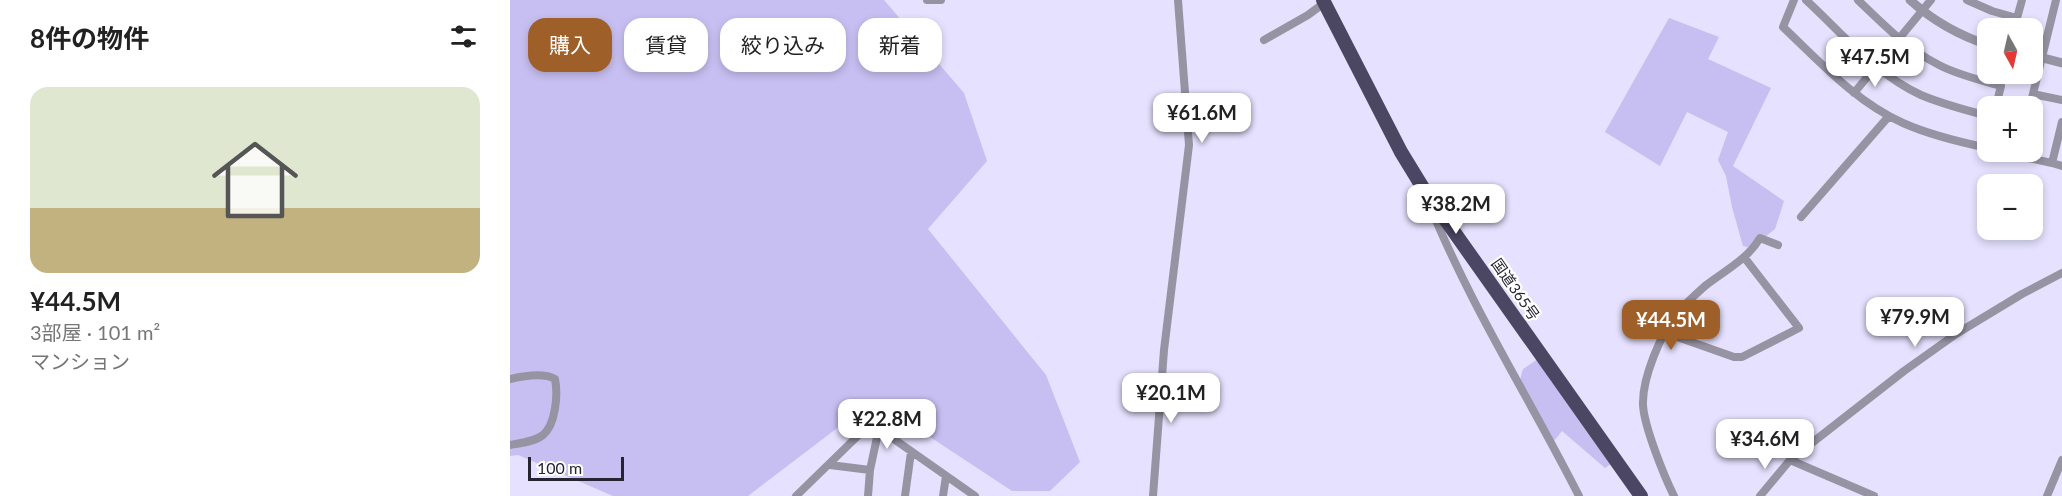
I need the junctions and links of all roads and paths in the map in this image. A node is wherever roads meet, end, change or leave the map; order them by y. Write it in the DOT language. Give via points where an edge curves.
graph roads {
  1 [pos="927,0"];
  2 [pos="941,0"];
  3 [pos="1178,0"];
  4 [pos="1794,0"];
  5 [pos="1806,0"];
  6 [pos="1858,0"];
  7 [pos="1910,0"];
  8 [pos="1931,0"];
  9 [pos="1968,0"];
  10 [pos="2022,0"];
  11 [pos="2056,0"];
  12 [pos="1324,1"];
  13 [pos="1922,11"];
  14 [pos="1899,39"];
  15 [pos="1264,40"];
  16 [pos="1977,40"];
  17 [pos="2043,58"];
  18 [pos="2062,63"];
  19 [pos="1876,66"];
  20 [pos="2036,84"];
  21 [pos="1854,93"];
  22 [pos="2033,94"];
  23 [pos="1998,96"];
  24 [pos="2062,100"];
  25 [pos="1977,113"];
  26 [pos="1889,116"];
  27 [pos="2062,122"];
  28 [pos="2061,133"];
  29 [pos="1977,145"];
  30 [pos="2043,161"];
  31 [pos="2052,163"];
  32 [pos="2062,166"];
  33 [pos="1423,188"];
  34 [pos="1801,218"];
  35 [pos="1778,245"];
  36 [pos="1744,257"];
  37 [pos="2062,273"];
  38 [pos="1666,333"];
  39 [pos="510,379"];
  40 [pos="879,428"];
  41 [pos="510,445"];
  42 [pos="911,452"];
  43 [pos="1790,460"];
  44 [pos="2062,460"];
  45 [pos="830,465"];
  46 [pos="870,470"];
  47 [pos="946,476"];
  48 [pos="796,496"];
  49 [pos="868,496"];
  50 [pos="905,496"];
  51 [pos="943,496"];
  52 [pos="975,496"];
  53 [pos="1153,496"];
  54 [pos="1579,496"];
  55 [pos="1641,496"];
  56 [pos="1674,496"];
  57 [pos="1760,496"];
  58 [pos="1874,496"];
  59 [pos="2047,496"];
  1 -- 2 [label="street"];
  3 -- 53 [label="street" via="1189,145 1164,350"];
  4 -- 21 [label="street" via="1783,27"];
  5 -- 19 [label="street"];
  6 -- 14 [label="street"];
  7 -- 13 [label="street"];
  8 -- 13 [label="street"];
  9 -- 10 [label="street" via="2018,18"];
  11 -- 17 [label="street"];
  12 -- 15 [label="street" via="1308,15"];
  12 -- 33 [label="highway, 国道365号"];
  13 -- 14 [label="street"];
  13 -- 16 [label="street"];
  14 -- 19 [label="street"];
  14 -- 23 [label="street" via="1940,65 2001,86"];
  17 -- 18 [label="street"];
  19 -- 21 [label="street"];
  19 -- 25 [label="street" via="1920,94"];
  20 -- 22 [label="street"];
  21 -- 26 [label="street"];
  22 -- 24 [label="street"];
  26 -- 29 [label="street" via="1946,138"];
  26 -- 34 [label="street"];
  27 -- 28 [label="street"];
  28 -- 31 [label="street"];
  30 -- 31 [label="street"];
  31 -- 32 [label="street"];
  33 -- 54 [label="street" via="1468,291"];
  33 -- 55 [label="highway, 国道365号"];
  35 -- 36 [label="street" via="1760,238"];
  36 -- 38 [label="street" via="1680,310"];
  36 -- 38 [label="street" via="1799,328 1742,357"];
  37 -- 43 [label="street" via="1956,334"];
  38 -- 56 [label="street" via="1649,369 1643,406"];
  39 -- 41 [label="street" via="550,376 556,387 553,416 545,433"];
  40 -- 42 [label="street"];
  40 -- 45 [label="street" via="871,423"];
  40 -- 46 [label="street"];
  42 -- 47 [label="street"];
  42 -- 50 [label="street"];
  43 -- 57 [label="street"];
  43 -- 58 [label="street"];
  44 -- 59 [label="street"];
  45 -- 46 [label="street"];
  45 -- 48 [label="street"];
  46 -- 49 [label="street"];
  47 -- 51 [label="street"];
  47 -- 52 [label="street"];
}
